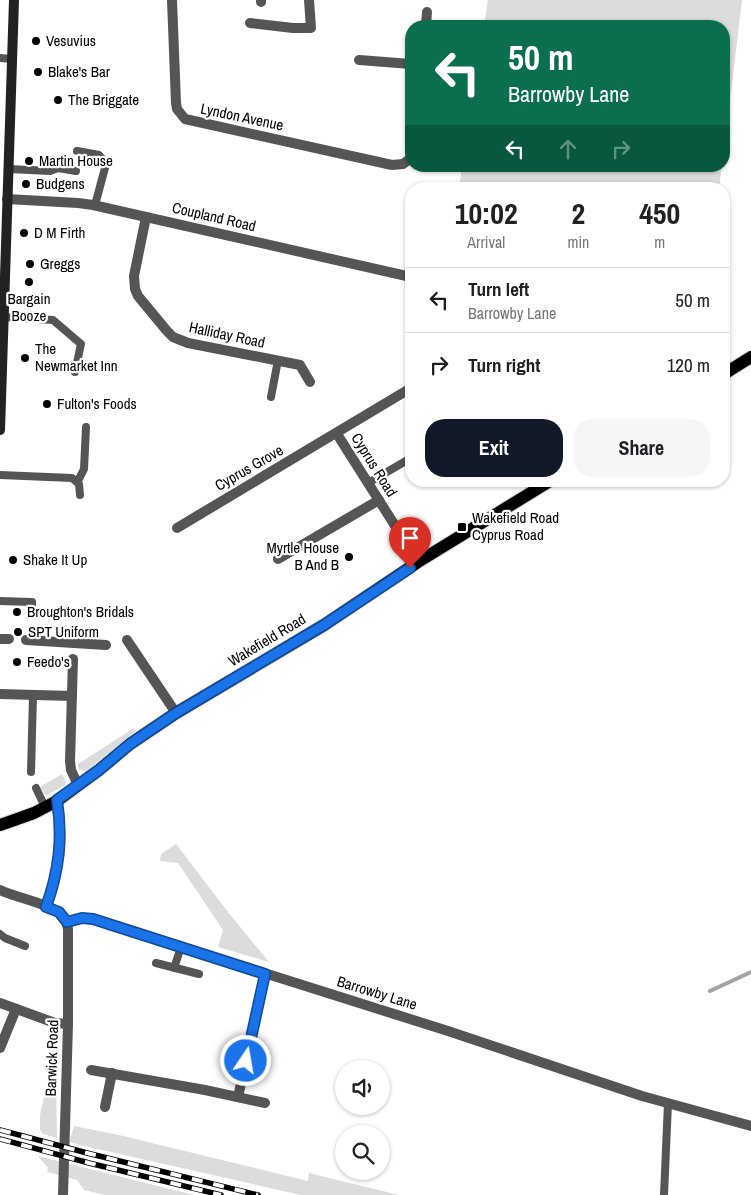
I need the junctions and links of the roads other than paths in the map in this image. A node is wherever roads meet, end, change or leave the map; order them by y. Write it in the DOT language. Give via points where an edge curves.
graph roads {
  1 [pos="14,0"];
  2 [pos="172,0"];
  3 [pos="309,0"];
  4 [pos="427,12"];
  5 [pos="426,20"];
  6 [pos="250,23"];
  7 [pos="0,58"];
  8 [pos="12,59"];
  9 [pos="359,60"];
  10 [pos="405,64"];
  11 [pos="77,152"];
  12 [pos="405,162"];
  13 [pos="6,167"];
  14 [pos="76,171"];
  15 [pos="7,199"];
  16 [pos="95,205"];
  17 [pos="146,217"];
  18 [pos="3,243"];
  19 [pos="405,276"];
  20 [pos="4,317"];
  21 [pos="751,357"];
  22 [pos="278,360"];
  23 [pos="730,370"];
  24 [pos="75,372"];
  25 [pos="310,382"];
  26 [pos="405,392"];
  27 [pos="272,397"];
  28 [pos="86,428"];
  29 [pos="0,430"];
  30 [pos="337,434"];
  31 [pos="405,461"];
  32 [pos="0,475"];
  33 [pos="78,481"];
  34 [pos="368,483"];
  35 [pos="540,487"];
  36 [pos="80,495"];
  37 [pos="379,500"];
  38 [pos="177,528"];
  39 [pos="278,559"];
  40 [pos="418,562"];
  41 [pos="0,601"];
  42 [pos="32,606"];
  43 [pos="26,640"];
  44 [pos="127,640"];
  45 [pos="106,645"];
  46 [pos="73,659"];
  47 [pos="0,694"];
  48 [pos="33,695"];
  49 [pos="72,696"];
  50 [pos="176,713"];
  51 [pos="31,772"];
  52 [pos="78,785"];
  53 [pos="36,788"];
  54 [pos="57,800"];
  55 [pos="45,807"];
  56 [pos="0,825"];
  57 [pos="0,890"];
  58 [pos="46,907"];
  59 [pos="67,922"];
  60 [pos="0,934"];
  61 [pos="25,946"];
  62 [pos="181,947"];
  63 [pos="156,963"];
  64 [pos="174,968"];
  65 [pos="199,974"];
  66 [pos="265,974"];
  67 [pos="0,1003"];
  68 [pos="16,1009"];
  69 [pos="68,1024"];
  70 [pos="0,1048"];
  71 [pos="91,1070"];
  72 [pos="112,1074"];
  73 [pos="238,1097"];
  74 [pos="265,1102"];
  75 [pos="668,1103"];
  76 [pos="105,1108"];
  77 [pos="751,1126"];
  78 [pos="63,1195"];
  79 [pos="664,1195"];
  1 -- 8 [label="main road"];
  2 -- 12 [label="street, Lyndon Avenue" via="176,103 185,119 392,165"];
  3 -- 6 [label="street" via="310,28"];
  4 -- 5 [label="street"];
  7 -- 8 [label="lane"];
  8 -- 13 [label="main road"];
  9 -- 10 [label="street"];
  11 -- 16 [label="lane" via="99,155 105,162"];
  13 -- 14 [label="lane"];
  13 -- 15 [label="main road"];
  15 -- 16 [label="street, Coupland Road"];
  15 -- 18 [label="main road"];
  16 -- 17 [label="street, Coupland Road"];
  17 -- 19 [label="street, Coupland Road"];
  17 -- 22 [label="street, Halliday Road" via="133,283 138,296 167,331 188,343"];
  18 -- 20 [label="main road"];
  20 -- 24 [label="lane" via="52,320 81,344"];
  20 -- 29 [label="main road"];
  21 -- 23 [label="main road"];
  22 -- 25 [label="street, Halliday Road" via="300,365"];
  22 -- 27 [label="lane"];
  26 -- 30 [label="street, Cyprus Grove"];
  28 -- 33 [label="lane" via="84,469"];
  30 -- 34 [label="street, Cyprus Road"];
  30 -- 38 [label="street, Cyprus Grove"];
  31 -- 34 [label="lane"];
  32 -- 33 [label="lane" via="69,477"];
  33 -- 36 [label="lane"];
  34 -- 37 [label="street, Cyprus Road"];
  35 -- 40 [label="main road, Wakefield Road"];
  37 -- 39 [label="street"];
  37 -- 40 [label="street, Cyprus Road"];
  40 -- 50 [label="main road, Wakefield Road" via="324,625"];
  41 -- 42 [label="lane" via="32,602"];
  43 -- 45 [label="street"];
  44 -- 50 [label="street"];
  46 -- 49 [label="street"];
  47 -- 48 [label="street"];
  48 -- 49 [label="street"];
  48 -- 51 [label="lane"];
  49 -- 52 [label="street" via="70,761"];
  50 -- 52 [label="main road, Wakefield Road"];
  52 -- 54 [label="main road, Wakefield Road"];
  53 -- 55 [label="lane"];
  54 -- 55 [label="main road, Wakefield Road"];
  54 -- 58 [label="lane" via="59,856"];
  55 -- 56 [label="main road, Wakefield Road"];
  57 -- 58 [label="street"];
  58 -- 59 [label="street" via="59,912"];
  59 -- 62 [label="street, Barrowby Lane" via="93,919"];
  59 -- 69 [label="street, Barwick Road"];
  60 -- 61 [label="lane"];
  62 -- 64 [label="lane"];
  62 -- 66 [label="street, Barrowby Lane"];
  63 -- 64 [label="lane"];
  64 -- 65 [label="lane"];
  66 -- 73 [label="street"];
  66 -- 75 [label="street, Barrowby Lane"];
  67 -- 68 [label="street"];
  68 -- 69 [label="street" via="55,1023"];
  68 -- 70 [label="street"];
  69 -- 78 [label="street, Barwick Road"];
  71 -- 72 [label="street"];
  72 -- 73 [label="street"];
  72 -- 76 [label="street"];
  73 -- 74 [label="street"];
  75 -- 77 [label="street, Barrowby Lane"];
  75 -- 79 [label="lane"];
}
